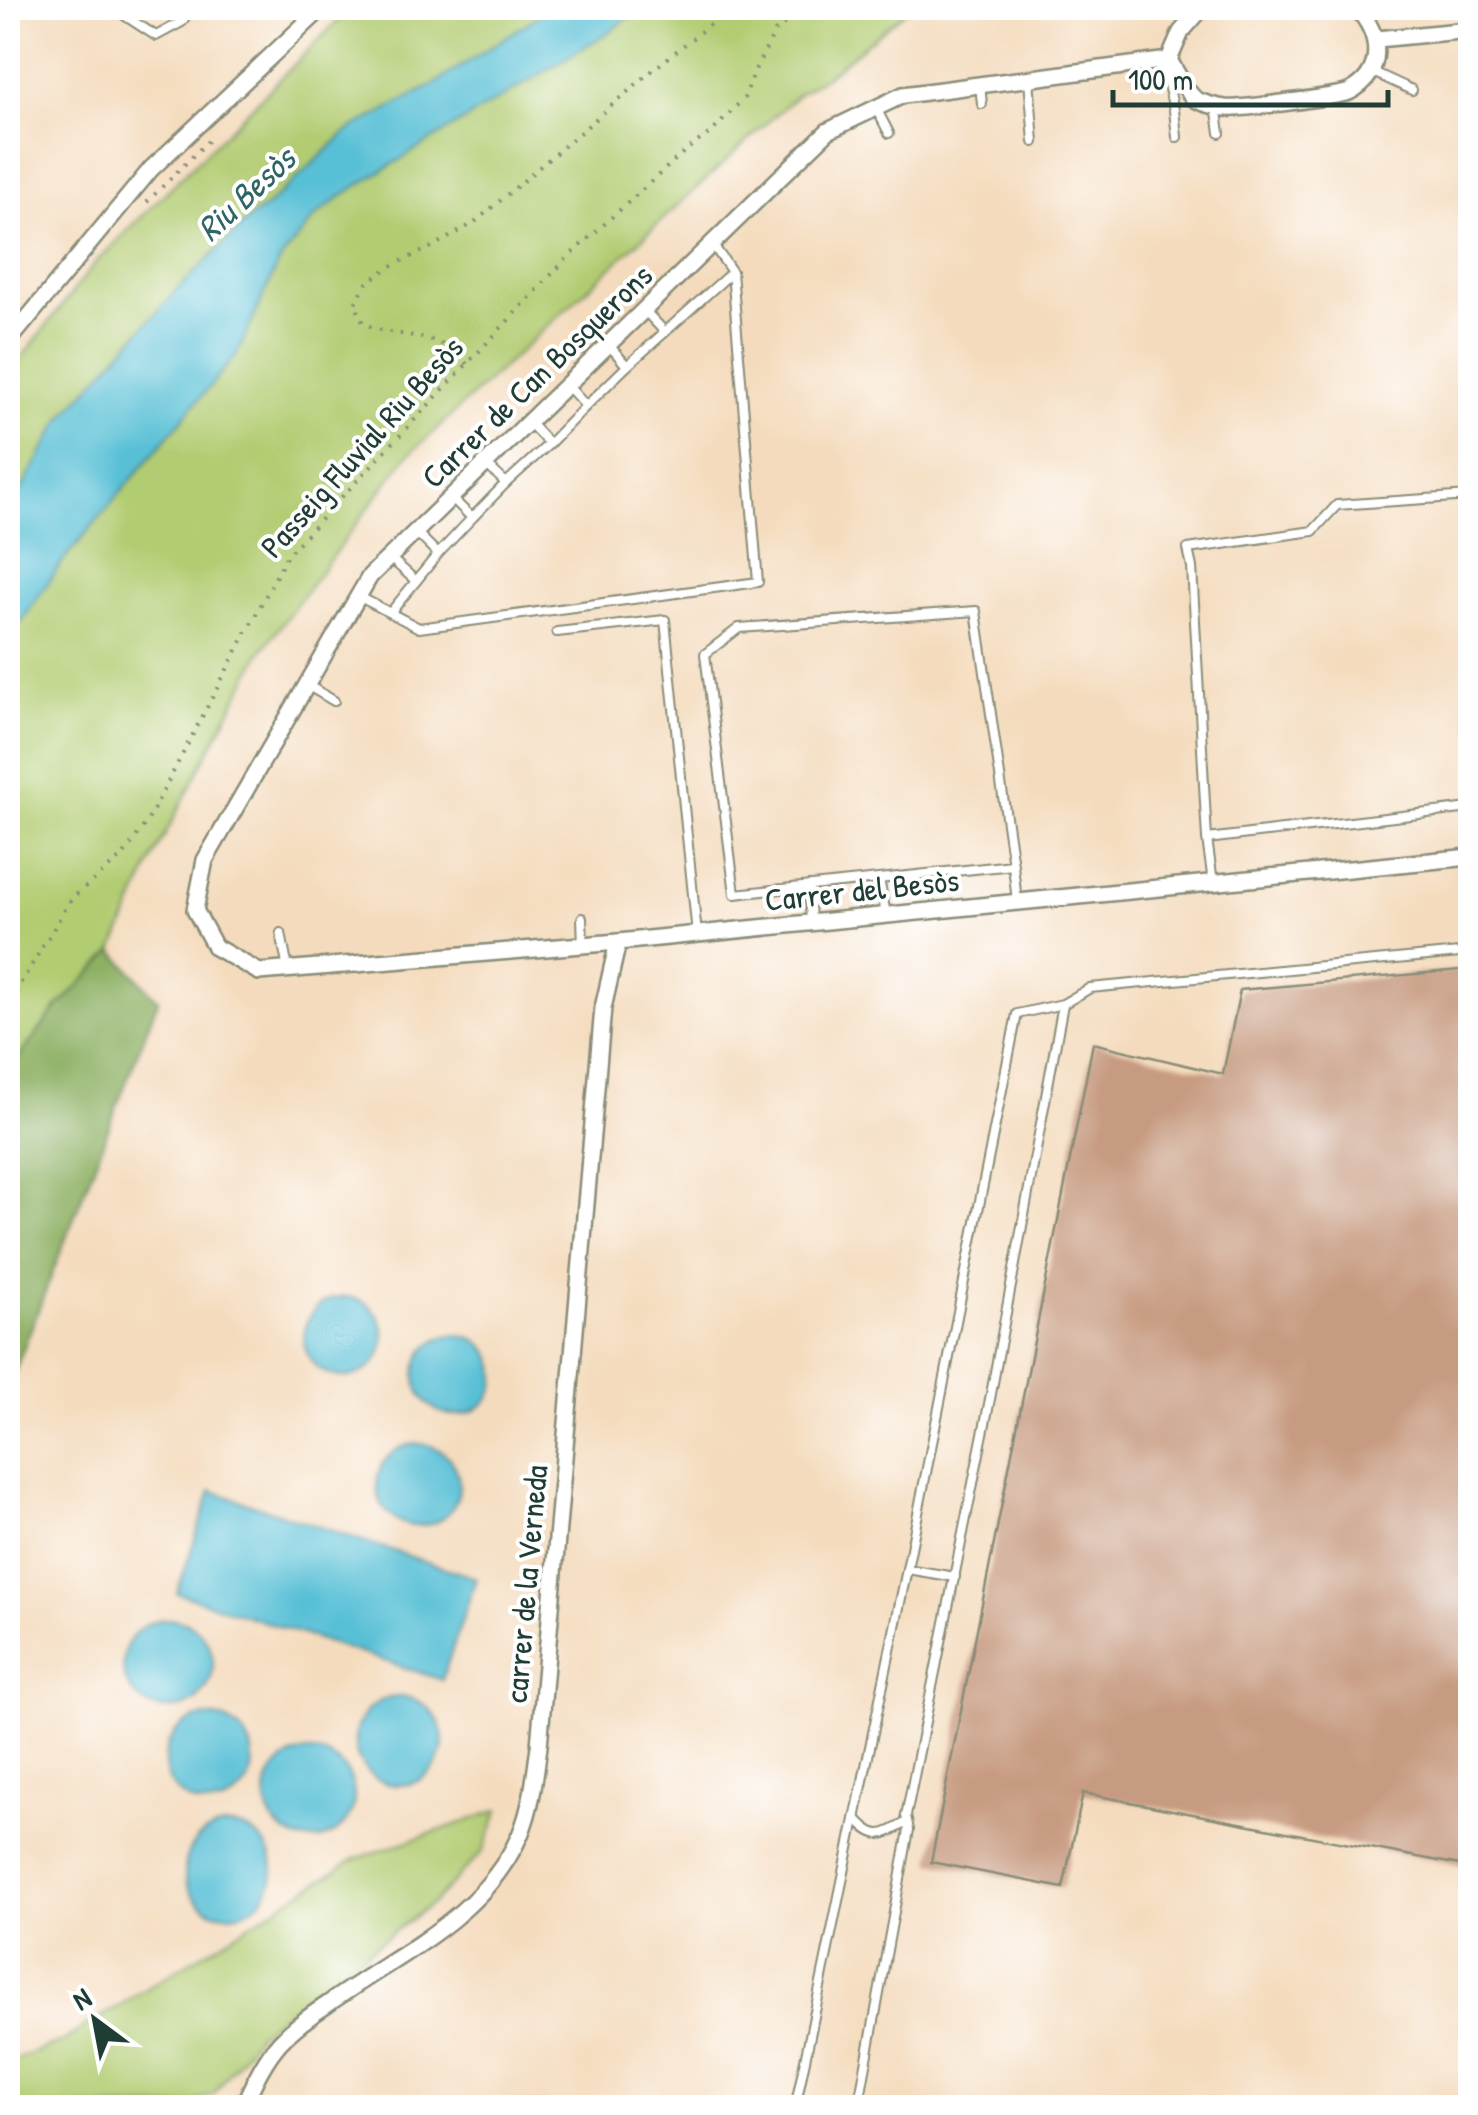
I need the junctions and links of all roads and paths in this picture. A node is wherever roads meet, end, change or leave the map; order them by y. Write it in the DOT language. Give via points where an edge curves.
graph roads {
  1 [pos="112,8"];
  2 [pos="190,8"];
  3 [pos="322,8"];
  4 [pos="730,8"];
  5 [pos="807,8"];
  6 [pos="1202,8"];
  7 [pos="1356,8"];
  8 [pos="1464,8"];
  9 [pos="1470,18"];
  10 [pos="1470,30"];
  11 [pos="1376,40"];
  12 [pos="1166,61"];
  13 [pos="1370,70"];
  14 [pos="1029,79"];
  15 [pos="980,86"];
  16 [pos="1412,90"];
  17 [pos="982,104"];
  18 [pos="1216,105"];
  19 [pos="876,108"];
  20 [pos="889,132"];
  21 [pos="1220,132"];
  22 [pos="213,136"];
  23 [pos="1176,137"];
  24 [pos="1034,142"];
  25 [pos="143,206"];
  26 [pos="712,244"];
  27 [pos="732,272"];
  28 [pos="644,310"];
  29 [pos="664,332"];
  30 [pos="8,342"];
  31 [pos="608,344"];
  32 [pos="467,364"];
  33 [pos="627,366"];
  34 [pos="567,385"];
  35 [pos="586,406"];
  36 [pos="529,422"];
  37 [pos="549,444"];
  38 [pos="486,464"];
  39 [pos="506,483"];
  40 [pos="1470,496"];
  41 [pos="452,497"];
  42 [pos="472,518"];
  43 [pos="416,532"];
  44 [pos="438,554"];
  45 [pos="389,557"];
  46 [pos="416,581"];
  47 [pos="358,596"];
  48 [pos="390,613"];
  49 [pos="557,632"];
  50 [pos="307,685"];
  51 [pos="334,701"];
  52 [pos="1470,808"];
  53 [pos="1207,839"];
  54 [pos="1470,857"];
  55 [pos="1013,865"];
  56 [pos="879,879"];
  57 [pos="1213,882"];
  58 [pos="809,886"];
  59 [pos="1017,902"];
  60 [pos="886,915"];
  61 [pos="582,921"];
  62 [pos="811,922"];
  63 [pos="281,932"];
  64 [pos="697,934"];
  65 [pos="618,942"];
  66 [pos="584,945"];
  67 [pos="1470,952"];
  68 [pos="288,970"];
  69 [pos="259,972"];
  70 [pos="1063,1004"];
  71 [pos="8,1034"];
  72 [pos="907,1568"];
  73 [pos="955,1577"];
  74 [pos="856,1817"];
  75 [pos="907,1822"];
  76 [pos="242,2108"];
  77 [pos="795,2108"];
  78 [pos="858,2108"];
  1 -- 2 [label="lane" via="156,36 182,22"];
  3 -- 30 [label="street" via="151,168"];
  4 -- 32 [label="path" via="474,223 367,283 355,303 363,323 426,336"];
  5 -- 32 [label="path, Passeig Fluvial Riu Besòs" via="776,30 744,98 713,131 569,256"];
  6 -- 12 [label="street"];
  7 -- 11 [label="street"];
  8 -- 9 [label="lane"];
  10 -- 11 [label="street"];
  11 -- 13 [label="street"];
  12 -- 14 [label="street, Carrer de Can Bosquerons"];
  12 -- 18 [label="street" via="1194,98"];
  12 -- 23 [label="lane"];
  13 -- 16 [label="lane"];
  13 -- 18 [label="street" via="1346,94"];
  14 -- 15 [label="street, Carrer de Can Bosquerons"];
  14 -- 24 [label="lane"];
  15 -- 17 [label="lane"];
  15 -- 19 [label="street, Carrer de Can Bosquerons" via="903,95"];
  18 -- 21 [label="lane"];
  19 -- 20 [label="lane"];
  19 -- 26 [label="street, Carrer de Can Bosquerons" via="828,131"];
  22 -- 25 [label="path"];
  26 -- 27 [label="lane"];
  26 -- 28 [label="street, Carrer de Can Bosquerons"];
  27 -- 29 [label="lane"];
  27 -- 48 [label="lane" via="758,582 420,628"];
  28 -- 29 [label="lane"];
  28 -- 31 [label="street, Carrer de Can Bosquerons"];
  29 -- 33 [label="lane"];
  31 -- 33 [label="lane"];
  31 -- 34 [label="street, Carrer de Can Bosquerons"];
  32 -- 71 [label="path, Passeig Fluvial Riu Besòs" via="287,555 148,820 124,856 72,898 18,986"];
  33 -- 35 [label="lane"];
  34 -- 35 [label="lane"];
  34 -- 36 [label="street, Carrer de Can Bosquerons"];
  35 -- 37 [label="lane"];
  36 -- 37 [label="lane"];
  36 -- 38 [label="street, Carrer de Can Bosquerons"];
  37 -- 39 [label="lane"];
  38 -- 39 [label="lane"];
  38 -- 41 [label="street, Carrer de Can Bosquerons"];
  39 -- 42 [label="lane"];
  40 -- 53 [label="lane" via="1337,505 1313,531 1188,548"];
  41 -- 42 [label="lane"];
  41 -- 43 [label="street, Carrer de Can Bosquerons"];
  42 -- 44 [label="lane"];
  43 -- 44 [label="lane"];
  43 -- 45 [label="street, Carrer de Can Bosquerons"];
  44 -- 46 [label="lane"];
  45 -- 46 [label="lane"];
  45 -- 47 [label="street, Carrer de Can Bosquerons"];
  46 -- 48 [label="lane"];
  47 -- 48 [label="lane"];
  47 -- 50 [label="street, Carrer de Can Bosquerons"];
  49 -- 64 [label="lane" via="666,620"];
  50 -- 51 [label="lane"];
  50 -- 69 [label="street, Carrer de Can Bosquerons" via="206,860 196,910 216,947"];
  52 -- 53 [label="lane"];
  53 -- 57 [label="lane"];
  54 -- 57 [label="street, Carrer del Besòs"];
  55 -- 56 [label="lane"];
  55 -- 58 [label="lane" via="976,610 739,628 705,654 736,894"];
  55 -- 59 [label="lane"];
  56 -- 58 [label="lane"];
  56 -- 60 [label="lane"];
  57 -- 59 [label="street, Carrer del Besòs"];
  58 -- 62 [label="lane"];
  59 -- 60 [label="street, Carrer del Besòs"];
  60 -- 62 [label="street, Carrer del Besòs"];
  61 -- 66 [label="lane"];
  62 -- 64 [label="street, Carrer del Besòs"];
  63 -- 68 [label="lane"];
  64 -- 65 [label="street, Carrer del Besòs"];
  65 -- 66 [label="street, Carrer del Besòs"];
  65 -- 76 [label="street, carrer de la Verneda" via="603,1008 528,1814 508,1858 463,1912 281,2040"];
  66 -- 68 [label="street, Carrer del Besòs"];
  67 -- 70 [label="lane" via="1090,988"];
  68 -- 69 [label="street, Carrer del Besòs"];
  70 -- 72 [label="lane" via="1017,1014"];
  70 -- 73 [label="lane"];
  72 -- 73 [label="lane"];
  72 -- 74 [label="lane"];
  73 -- 75 [label="lane"];
  74 -- 75 [label="lane" via="879,1834"];
  74 -- 77 [label="lane"];
  75 -- 78 [label="lane"];
}
